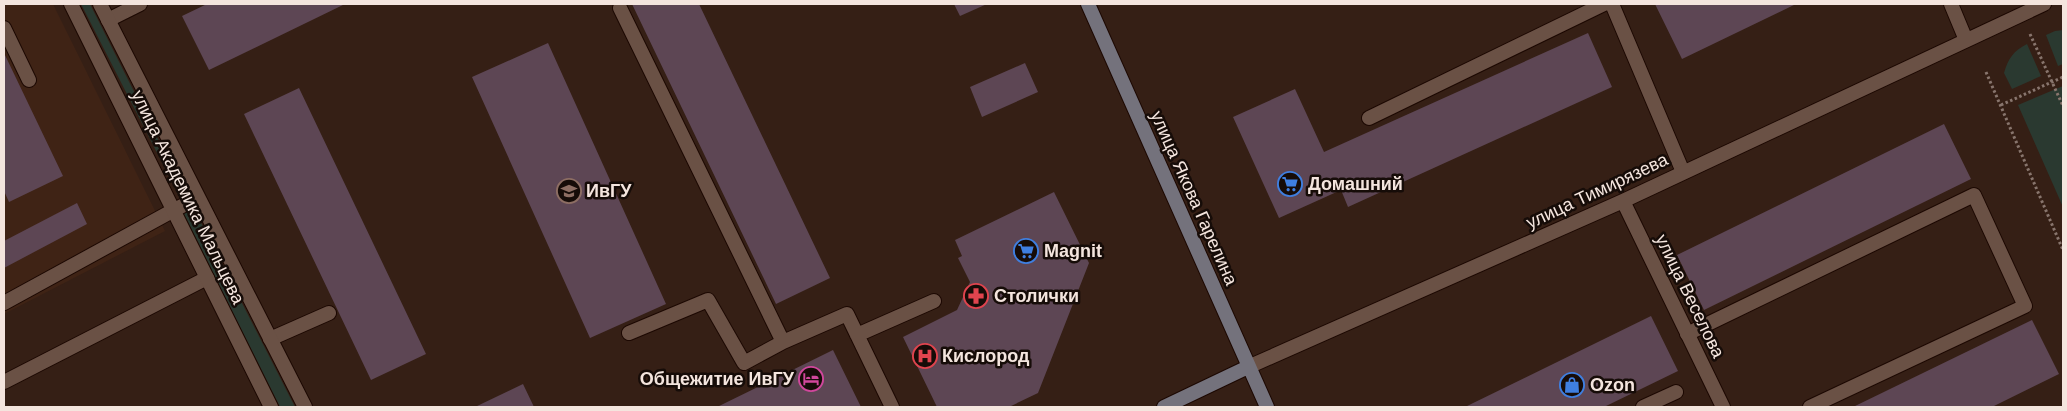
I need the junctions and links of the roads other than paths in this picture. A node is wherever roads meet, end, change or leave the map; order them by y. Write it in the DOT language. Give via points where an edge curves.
graph roads {
  1 [pos="71,4"];
  2 [pos="100,4"];
  3 [pos="140,4"];
  4 [pos="1088,4"];
  5 [pos="1604,4"];
  6 [pos="1612,4"];
  7 [pos="1951,4"];
  8 [pos="2044,4"];
  9 [pos="620,8"];
  10 [pos="108,20"];
  11 [pos="4,28"];
  12 [pos="1966,40"];
  13 [pos="29,80"];
  14 [pos="1369,118"];
  15 [pos="1683,172"];
  16 [pos="198,198"];
  17 [pos="1623,201"];
  18 [pos="174,210"];
  19 [pos="207,278"];
  20 [pos="934,301"];
  21 [pos="4,303"];
  22 [pos="329,313"];
  23 [pos="629,333"];
  24 [pos="1688,334"];
  25 [pos="857,335"];
  26 [pos="270,339"];
  27 [pos="783,342"];
  28 [pos="1248,367"];
  29 [pos="4,382"];
  30 [pos="1676,392"];
  31 [pos="271,407"];
  32 [pos="305,407"];
  33 [pos="892,407"];
  34 [pos="1164,407"];
  35 [pos="1267,407"];
  36 [pos="1643,407"];
  37 [pos="1723,407"];
  38 [pos="1810,407"];
  1 -- 18 [label="street, улица Академика Мальцева"];
  2 -- 10 [label="street"];
  3 -- 10 [label="street"];
  4 -- 28 [label="main road, улица Якова Гарелина"];
  5 -- 14 [label="street"];
  6 -- 15 [label="street"];
  7 -- 12 [label="street"];
  8 -- 12 [label="street, улица Тимирязева"];
  9 -- 27 [label="street"];
  10 -- 16 [label="street"];
  11 -- 13 [label="street"];
  12 -- 15 [label="street, улица Тимирязева"];
  15 -- 17 [label="street, улица Тимирязева"];
  16 -- 18 [label="street"];
  16 -- 26 [label="street"];
  17 -- 24 [label="street, улица Веселова"];
  17 -- 28 [label="street, улица Тимирязева"];
  18 -- 19 [label="street, улица Академика Мальцева"];
  18 -- 21 [label="street"];
  19 -- 29 [label="street"];
  19 -- 31 [label="street, улица Академика Мальцева"];
  20 -- 25 [label="street"];
  22 -- 26 [label="street"];
  23 -- 27 [label="street" via="708,300 744,363"];
  24 -- 37 [label="street, улица Веселова"];
  24 -- 38 [label="street" via="1974,195 2026,306"];
  25 -- 27 [label="street" via="847,314"];
  25 -- 33 [label="street"];
  26 -- 32 [label="street"];
  28 -- 34 [label="main road, улица Тимирязева"];
  28 -- 35 [label="main road, улица Якова Гарелина"];
  30 -- 36 [label="street"];
}
